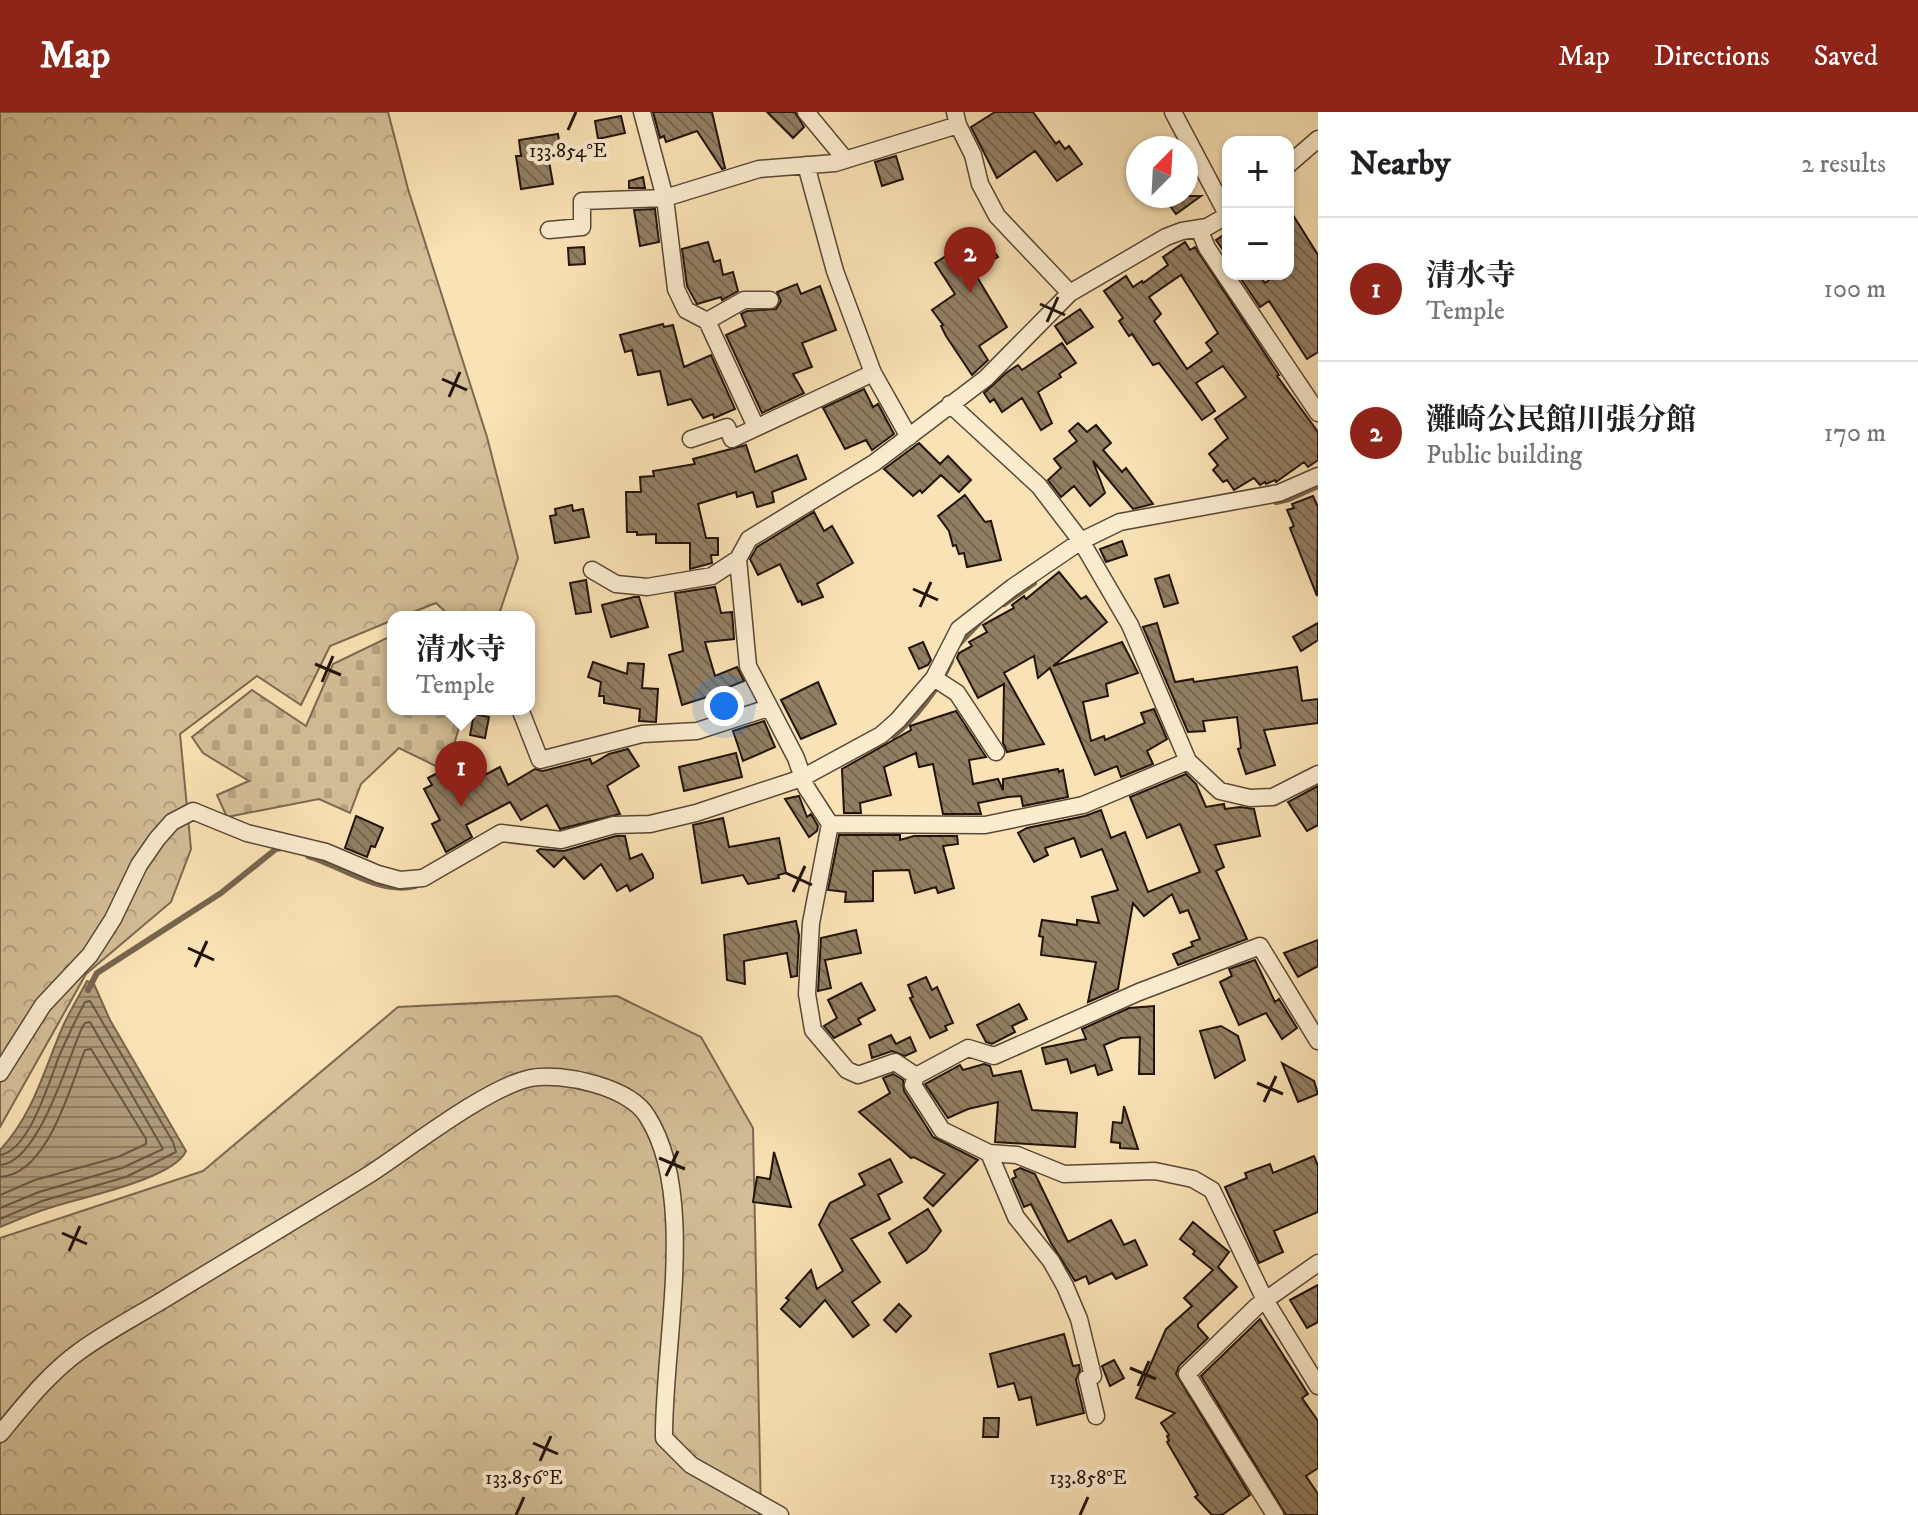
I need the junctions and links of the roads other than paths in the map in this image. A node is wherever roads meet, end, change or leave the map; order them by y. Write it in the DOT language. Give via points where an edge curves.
graph roads {
  1 [pos="642,112"];
  2 [pos="806,112"];
  3 [pos="1173,112"];
  4 [pos="956,119"];
  5 [pos="1318,139"];
  6 [pos="845,159"];
  7 [pos="1294,160"];
  8 [pos="806,165"];
  9 [pos="665,198"];
  10 [pos="1224,208"];
  11 [pos="1222,219"];
  12 [pos="1199,229"];
  13 [pos="549,230"];
  14 [pos="1070,293"];
  15 [pos="770,300"];
  16 [pos="707,321"];
  17 [pos="873,373"];
  18 [pos="950,404"];
  19 [pos="1318,413"];
  20 [pos="756,427"];
  21 [pos="909,437"];
  22 [pos="691,439"];
  23 [pos="1318,476"];
  24 [pos="1081,541"];
  25 [pos="738,559"];
  26 [pos="592,570"];
  27 [pos="939,681"];
  28 [pos="768,708"];
  29 [pos="522,715"];
  30 [pos="996,752"];
  31 [pos="1188,761"];
  32 [pos="1318,774"];
  33 [pos="802,778"];
  34 [pos="830,824"];
  35 [pos="1318,1041"];
  36 [pos="0,1073"];
  37 [pos="916,1076"];
  38 [pos="989,1153"];
  39 [pos="1318,1263"];
  40 [pos="1265,1300"];
  41 [pos="1318,1386"];
  42 [pos="1096,1416"];
  43 [pos="0,1434"];
  44 [pos="780,1515"];
  45 [pos="1275,1515"];
  1 -- 9 [label="street"];
  2 -- 6 [label="street"];
  3 -- 10 [label="street"];
  4 -- 6 [label="street"];
  4 -- 14 [label="street" via="997,216"];
  5 -- 7 [label="street"];
  6 -- 8 [label="street"];
  8 -- 9 [label="street" via="759,169"];
  8 -- 17 [label="street" via="835,271"];
  9 -- 13 [label="street" via="582,201 582,227"];
  9 -- 16 [label="street" via="676,289 686,310"];
  11 -- 12 [label="street"];
  12 -- 14 [label="street" via="1166,237"];
  12 -- 19 [label="street"];
  14 -- 18 [label="street" via="986,378"];
  15 -- 16 [label="street" via="744,300"];
  16 -- 20 [label="street"];
  17 -- 20 [label="street"];
  17 -- 21 [label="street"];
  18 -- 21 [label="street"];
  18 -- 24 [label="street" via="1039,486"];
  20 -- 22 [label="street" via="732,439 727,427"];
  21 -- 25 [label="street" via="749,539"];
  23 -- 24 [label="street" via="1279,493 1120,522"];
  24 -- 27 [label="street" via="968,620 951,640"];
  24 -- 31 [label="street" via="1130,625"];
  25 -- 26 [label="street" via="712,576 647,587 616,584"];
  25 -- 28 [label="street" via="748,666"];
  27 -- 30 [label="street" via="964,701"];
  27 -- 33 [label="street" via="881,735"];
  28 -- 29 [label="street" via="697,731 642,734 540,760"];
  28 -- 33 [label="street"];
  31 -- 32 [label="street" via="1220,791 1250,798 1273,797"];
  31 -- 34 [label="street" via="1083,805 985,825"];
  33 -- 34 [label="street"];
  33 -- 36 [label="street" via="686,816 614,825 571,839 501,833 414,880 387,877 339,856 247,833 193,811 172,822 157,839 90,955 43,1005"];
  34 -- 37 [label="street" via="811,923 807,994 813,1030 847,1070 858,1075 895,1062"];
  35 -- 37 [label="street" via="1260,946 994,1056 968,1048"];
  37 -- 38 [label="street" via="913,1085 942,1130"];
  38 -- 40 [label="street" via="1017,1155 1064,1174 1155,1171 1193,1179 1212,1190"];
  38 -- 42 [label="street" via="1016,1217 1051,1261 1079,1319"];
  39 -- 40 [label="street"];
  40 -- 41 [label="street"];
  40 -- 45 [label="street" via="1187,1374"];
  43 -- 44 [label="street" via="78,1352 483,1099 533,1078 565,1078 634,1101 647,1115 668,1163 674,1198 664,1438 691,1465"];
}
